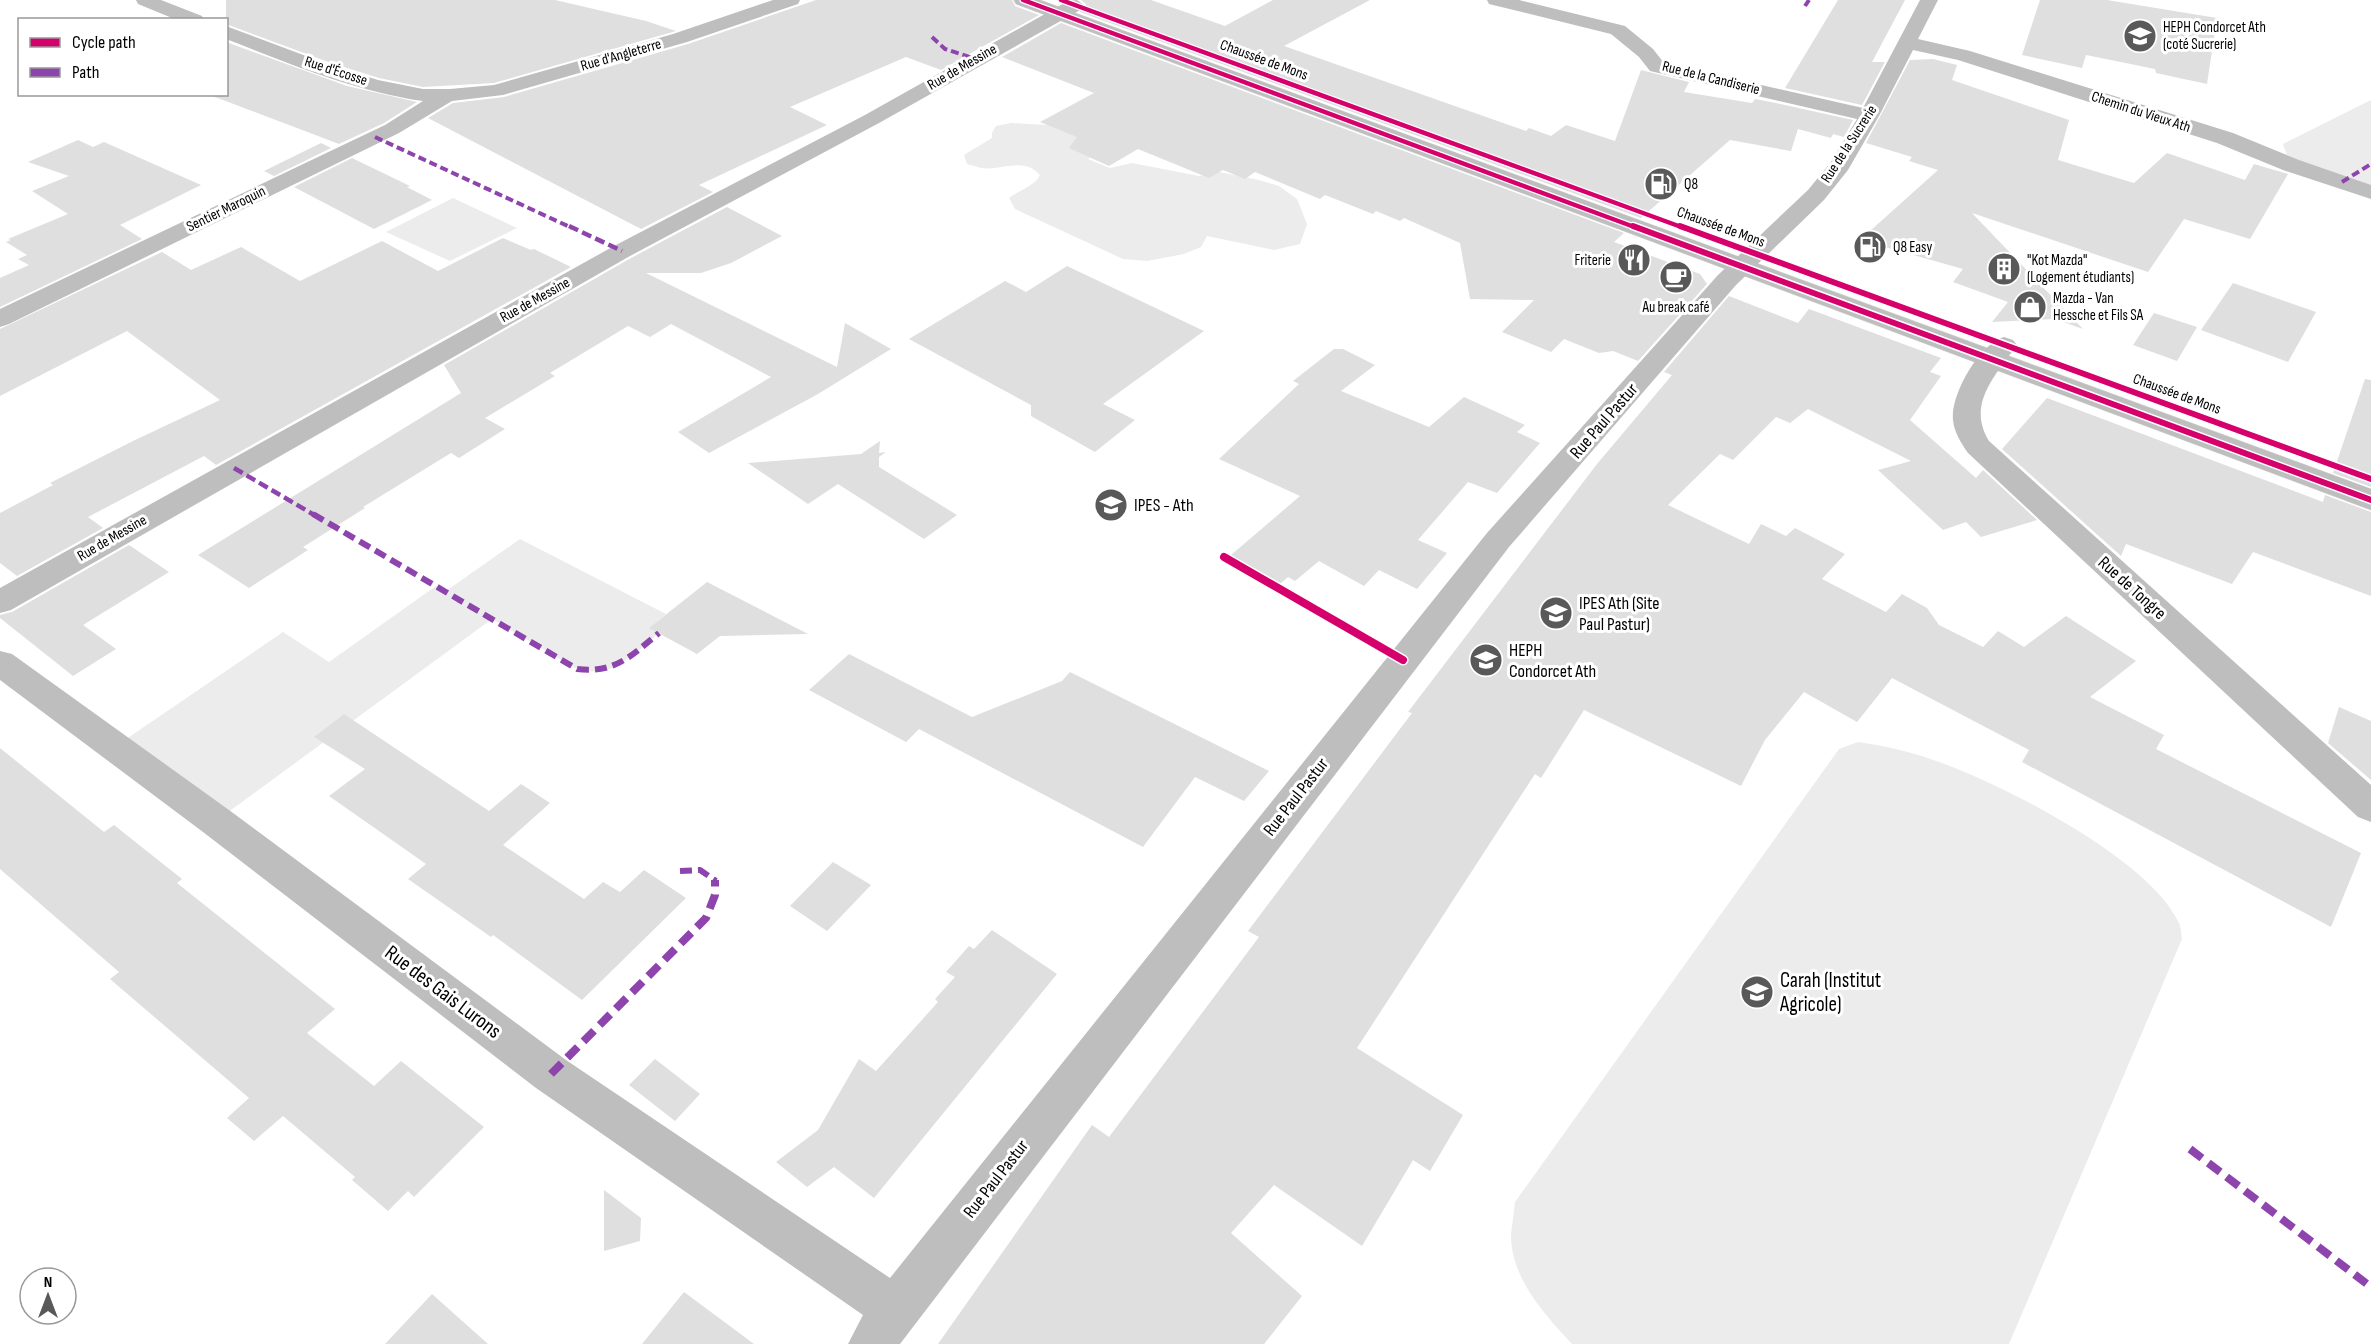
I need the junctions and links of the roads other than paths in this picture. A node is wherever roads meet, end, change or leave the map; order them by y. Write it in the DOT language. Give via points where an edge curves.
graph roads {
  1 [pos="145,0"];
  2 [pos="791,0"];
  3 [pos="1023,0"];
  4 [pos="1496,0"];
  5 [pos="1929,0"];
  6 [pos="1065,6"];
  7 [pos="190,18"];
  8 [pos="228,33"];
  9 [pos="1909,43"];
  10 [pos="448,95"];
  11 [pos="1869,116"];
  12 [pos="2371,192"];
  13 [pos="1747,260"];
  14 [pos="0,319"];
  15 [pos="1998,352"];
  16 [pos="2371,479"];
  17 [pos="2371,500"];
  18 [pos="0,602"];
  19 [pos="0,663"];
  20 [pos="2371,807"];
  21 [pos="895,1310"];
  22 [pos="872,1344"];
  1 -- 7 [label="street"];
  2 -- 10 [label="street, Rue d'Angleterre" via="680,38 496,91"];
  3 -- 6 [label="street, Chaussée de Mons"];
  4 -- 11 [label="street, Rue de la Candiserie" via="1618,30 1657,67"];
  5 -- 9 [label="street, Rue de la Sucrerie"];
  6 -- 13 [label="street, Chaussée de Mons"];
  6 -- 18 [label="street, Rue de Messine" via="872,120 622,251"];
  8 -- 10 [label="street, Rue d'Écosse" via="332,72 405,92"];
  9 -- 11 [label="street, Rue de la Sucrerie"];
  9 -- 12 [label="street, Chemin du Vieux Ath" via="1963,55 2224,138"];
  10 -- 14 [label="street, Sentier Maroquin" via="392,129"];
  11 -- 13 [label="street, Rue de la Sucrerie" via="1840,165 1816,195"];
  13 -- 15 [label="street, Chaussée de Mons"];
  13 -- 21 [label="street, Rue Paul Pastur" via="1498,540"];
  15 -- 16 [label="street, Chaussée de Mons"];
  15 -- 17 [label="street, Chaussée de Mons"];
  15 -- 20 [label="street, Rue de Tongre" via="1969,395 1968,429 1978,447"];
  19 -- 21 [label="street, Rue des Gais Lurons" via="216,820 551,1074"];
  21 -- 22 [label="street, Rue Paul Pastur"];
}
